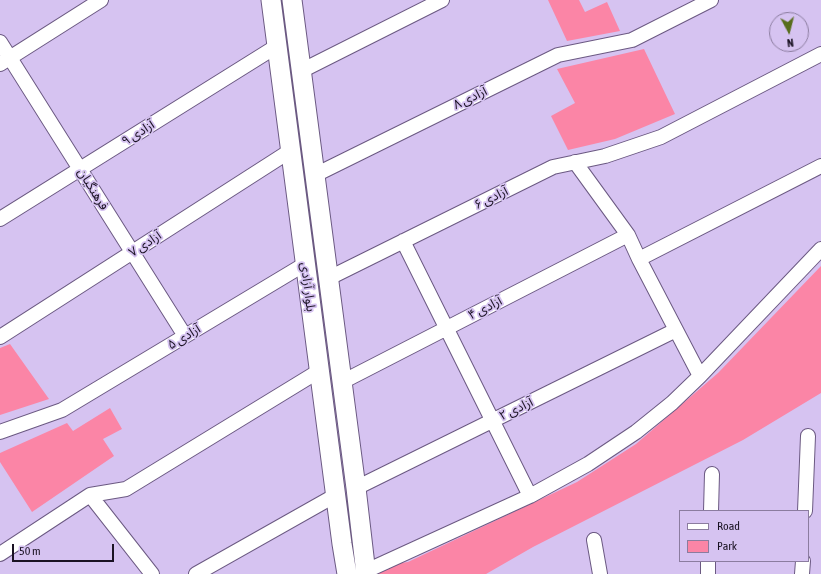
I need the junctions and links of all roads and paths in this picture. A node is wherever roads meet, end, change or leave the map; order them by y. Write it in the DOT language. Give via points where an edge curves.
graph roads {
  1 [pos="101,0"];
  2 [pos="271,0"];
  3 [pos="292,0"];
  4 [pos="442,0"];
  5 [pos="710,0"];
  6 [pos="0,42"];
  7 [pos="277,46"];
  8 [pos="821,54"];
  9 [pos="5,61"];
  10 [pos="301,71"];
  11 [pos="290,151"];
  12 [pos="575,162"];
  13 [pos="821,166"];
  14 [pos="80,169"];
  15 [pos="315,175"];
  16 [pos="0,219"];
  17 [pos="628,235"];
  18 [pos="403,241"];
  19 [pos="821,249"];
  20 [pos="132,252"];
  21 [pos="639,259"];
  22 [pos="306,264"];
  23 [pos="329,278"];
  24 [pos="446,328"];
  25 [pos="676,330"];
  26 [pos="185,336"];
  27 [pos="0,337"];
  28 [pos="319,371"];
  29 [pos="700,376"];
  30 [pos="342,382"];
  31 [pos="492,421"];
  32 [pos="0,432"];
  33 [pos="808,436"];
  34 [pos="351,453"];
  35 [pos="331,456"];
  36 [pos="712,474"];
  37 [pos="356,488"];
  38 [pos="90,495"];
  39 [pos="336,495"];
  40 [pos="530,496"];
  41 [pos="711,510"];
  42 [pos="805,510"];
  43 [pos="594,540"];
  44 [pos="0,554"];
  45 [pos="708,562"];
  46 [pos="803,562"];
  47 [pos="366,572"];
  48 [pos="152,574"];
  49 [pos="196,574"];
  50 [pos="347,574"];
  51 [pos="600,574"];
  52 [pos="708,574"];
  53 [pos="802,574"];
  1 -- 9 [label="street"];
  2 -- 7 [label="main road, بلوار آزادی"];
  3 -- 10 [label="main road, بلوار آزادی"];
  4 -- 10 [label="street"];
  5 -- 15 [label="street, آزادی ۸" via="632,40 558,55"];
  6 -- 9 [label="street, فرهنگیان"];
  7 -- 11 [label="main road, بلوار آزادی"];
  7 -- 14 [label="street, آزادی ۹"];
  8 -- 12 [label="street, آزادی ۶" via="661,137 605,156"];
  9 -- 14 [label="street, فرهنگیان"];
  10 -- 15 [label="main road, بلوار آزادی"];
  11 -- 20 [label="street, آزادی ۷"];
  11 -- 22 [label="main road, بلوار آزادی"];
  12 -- 17 [label="street"];
  12 -- 18 [label="street, آزادی ۶" via="553,167"];
  13 -- 21 [label="street"];
  14 -- 16 [label="street, آزادی ۹"];
  14 -- 20 [label="street, فرهنگیان"];
  15 -- 23 [label="main road, بلوار آزادی"];
  17 -- 21 [label="street"];
  17 -- 24 [label="street, آزادی ۴"];
  18 -- 23 [label="street, آزادی ۶"];
  18 -- 24 [label="street"];
  19 -- 29 [label="street"];
  20 -- 26 [label="street, فرهنگیان"];
  20 -- 27 [label="street, آزادی ۷"];
  21 -- 25 [label="street"];
  22 -- 26 [label="street, آزادی ۵"];
  22 -- 28 [label="main road, بلوار آزادی"];
  23 -- 30 [label="main road, بلوار آزادی"];
  24 -- 30 [label="street, آزادی ۴"];
  24 -- 31 [label="street"];
  25 -- 29 [label="street"];
  25 -- 31 [label="street, آزادی ۲"];
  26 -- 32 [label="street, آزادی ۵" via="62,410"];
  28 -- 35 [label="main road, بلوار آزادی"];
  28 -- 38 [label="street" via="126,489"];
  29 -- 40 [label="street" via="636,432 588,464"];
  30 -- 34 [label="main road, بلوار آزادی"];
  31 -- 37 [label="street, آزادی ۲"];
  31 -- 40 [label="street"];
  33 -- 42 [label="street"];
  34 -- 35 [label="main road"];
  34 -- 37 [label="main road, بلوار آزادی"];
  35 -- 39 [label="main road, بلوار آزادی"];
  36 -- 41 [label="street"];
  37 -- 47 [label="main road, بلوار آزادی"];
  38 -- 44 [label="street"];
  38 -- 48 [label="street"];
  39 -- 49 [label="street"];
  39 -- 50 [label="main road, بلوار آزادی"];
  40 -- 47 [label="street"];
  43 -- 51 [label="street"];
  45 -- 52 [label="street"];
  46 -- 53 [label="street"];
}
